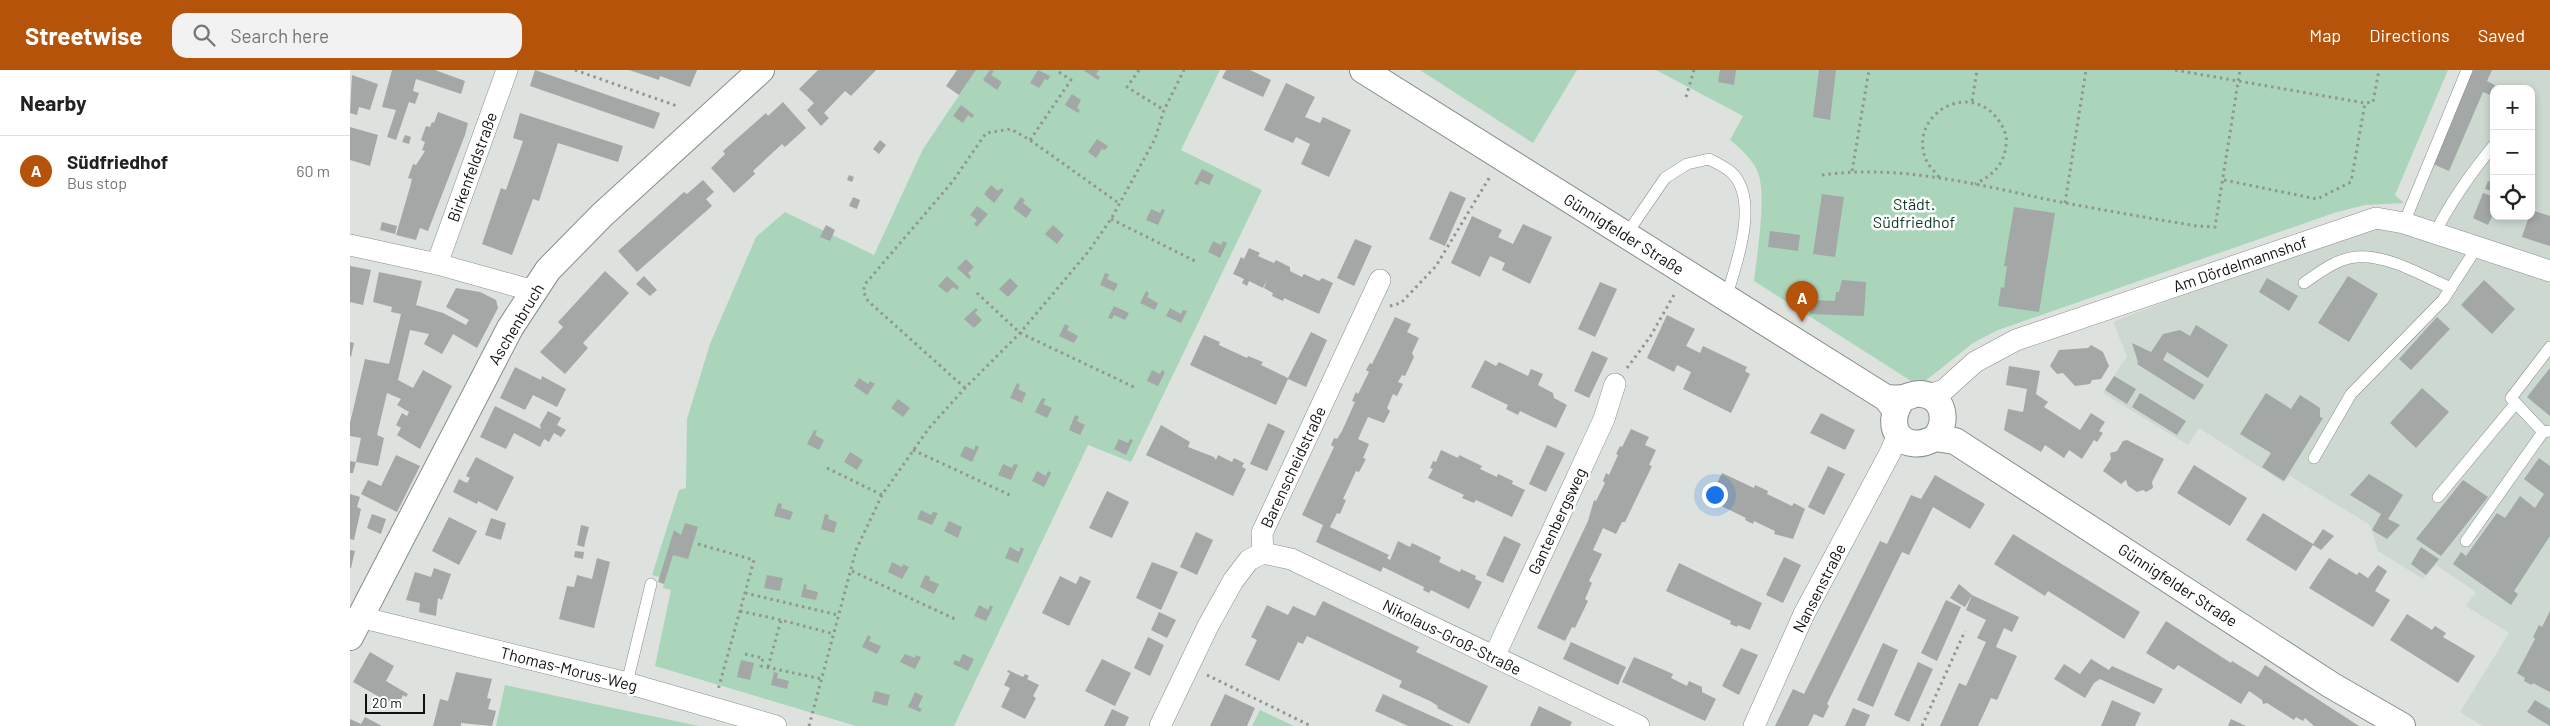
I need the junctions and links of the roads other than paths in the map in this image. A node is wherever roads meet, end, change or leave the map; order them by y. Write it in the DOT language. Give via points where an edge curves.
graph roads {
  1 [pos="507,70"];
  2 [pos="761,70"];
  3 [pos="1363,70"];
  4 [pos="2467,70"];
  5 [pos="2490,150"];
  6 [pos="2404,223"];
  7 [pos="2435,233"];
  8 [pos="1626,236"];
  9 [pos="350,245"];
  10 [pos="2477,247"];
  11 [pos="437,264"];
  12 [pos="2550,271"];
  13 [pos="1380,280"];
  14 [pos="2304,283"];
  15 [pos="2451,288"];
  16 [pos="534,291"];
  17 [pos="1726,298"];
  18 [pos="2550,347"];
  19 [pos="1615,384"];
  20 [pos="2516,403"];
  21 [pos="1941,415"];
  22 [pos="1897,422"];
  23 [pos="2547,431"];
  24 [pos="2314,458"];
  25 [pos="2438,497"];
  26 [pos="2466,541"];
  27 [pos="1263,553"];
  28 [pos="651,584"];
  29 [pos="355,627"];
  30 [pos="1494,657"];
  31 [pos="628,683"];
  32 [pos="776,726"];
  33 [pos="1160,726"];
  34 [pos="1639,726"];
  35 [pos="1754,726"];
  36 [pos="2402,726"];
  1 -- 11 [label="street, Birkenfeldstraße"];
  2 -- 16 [label="street, Aschenbruch" via="590,227 548,270"];
  3 -- 8 [label="street, Günnigfelder Straße"];
  4 -- 6 [label="lane"];
  5 -- 7 [label="lane" via="2468,177"];
  6 -- 7 [label="street, Am Dördelmannshof"];
  6 -- 21 [label="street, Am Dördelmannshof" via="2376,218 2363,221 2016,340 1975,362"];
  7 -- 10 [label="street, Am Dördelmannshof"];
  8 -- 17 [label="street, Günnigfelder Straße"];
  8 -- 17 [label="lane" via="1665,178 1687,164 1709,159 1732,172 1743,190 1745,223"];
  9 -- 11 [label="street"];
  10 -- 12 [label="street, Am Dördelmannshof"];
  10 -- 15 [label="lane"];
  11 -- 16 [label="street"];
  13 -- 27 [label="street, Barenscheidstraße" via="1262,533"];
  14 -- 15 [label="lane" via="2329,266 2355,257 2374,258 2402,267"];
  15 -- 24 [label="lane" via="2352,394"];
  16 -- 29 [label="street, Aschenbruch" via="510,328"];
  17 -- 22 [label="street, Günnigfelder Straße"];
  18 -- 20 [label="lane" via="2511,398"];
  19 -- 30 [label="street, Gantenbergsweg" via="1604,419"];
  20 -- 23 [label="lane"];
  20 -- 25 [label="lane"];
  21 -- 22 [label="street" via="1919,444"];
  21 -- 22 [label="street" via="1911,394"];
  21 -- 36 [label="street, Günnigfelder Straße" via="2331,685"];
  22 -- 35 [label="street, Nansenstraße"];
  23 -- 26 [label="lane"];
  27 -- 30 [label="street, Nikolaus-Groß-Straße" via="1291,559"];
  27 -- 33 [label="street" via="1249,560 1233,581"];
  28 -- 31 [label="lane"];
  29 -- 31 [label="street, Thomas-Morus-Weg"];
  30 -- 34 [label="street, Nikolaus-Groß-Straße"];
  31 -- 32 [label="street, Thomas-Morus-Weg"];
}
